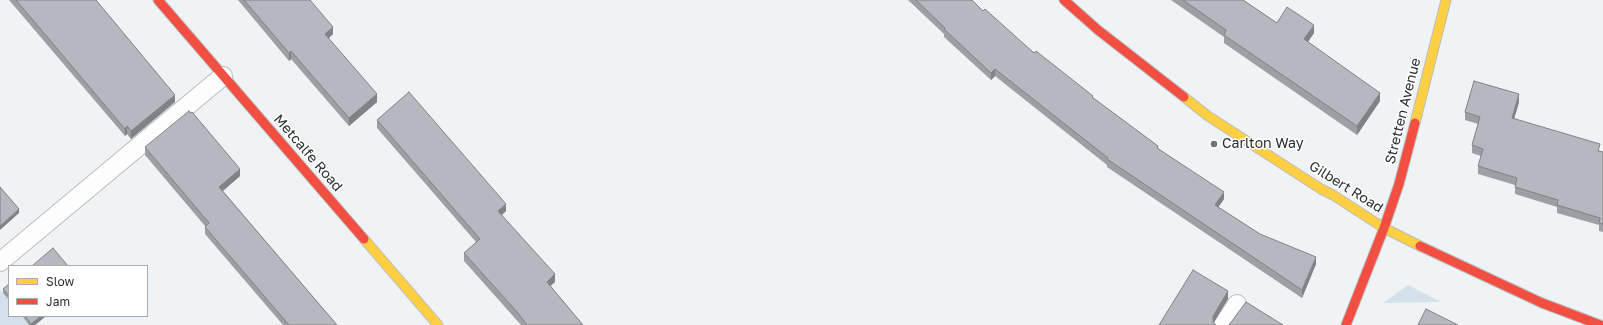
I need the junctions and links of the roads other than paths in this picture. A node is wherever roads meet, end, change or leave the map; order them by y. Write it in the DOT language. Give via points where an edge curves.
graph roads {
  1 [pos="158,0"];
  2 [pos="1064,0"];
  3 [pos="1446,0"];
  4 [pos="223,76"];
  5 [pos="1384,228"];
  6 [pos="0,262"];
  7 [pos="1237,304"];
  8 [pos="438,325"];
  9 [pos="1223,325"];
  10 [pos="1346,325"];
  11 [pos="1600,325"];
  1 -- 4 [label="street, Metcalfe Road"];
  2 -- 5 [label="street, Gilbert Road" via="1098,30 1208,116"];
  3 -- 5 [label="street, Stretten Avenue" via="1402,172"];
  4 -- 6 [label="lane"];
  4 -- 8 [label="street, Metcalfe Road"];
  5 -- 10 [label="street"];
  5 -- 11 [label="street, Gilbert Road" via="1542,303"];
  7 -- 9 [label="lane"];
}
